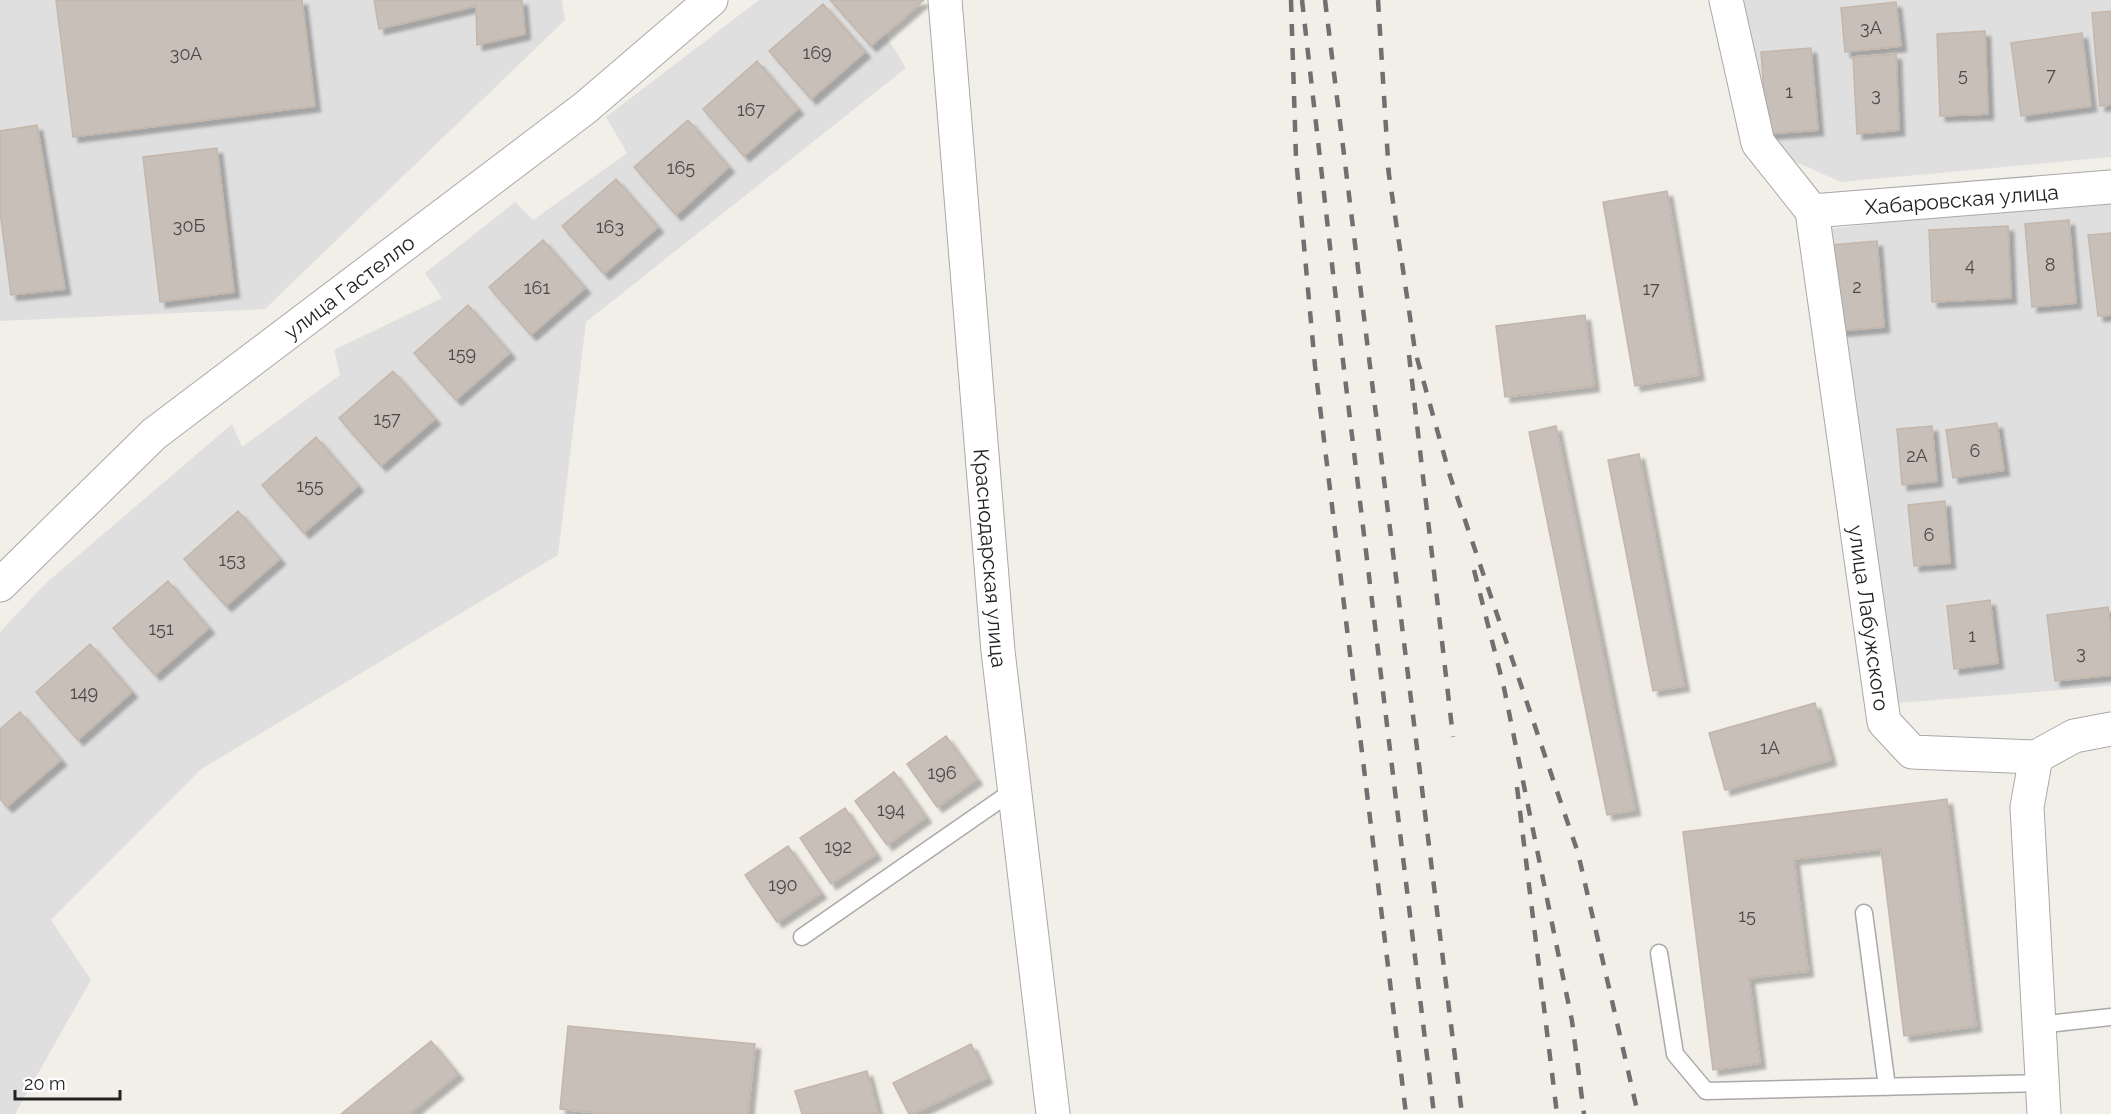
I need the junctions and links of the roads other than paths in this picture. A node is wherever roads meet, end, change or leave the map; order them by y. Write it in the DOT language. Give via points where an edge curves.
graph roads {
  1 [pos="711,0"];
  2 [pos="945,0"];
  3 [pos="1726,0"];
  4 [pos="2111,187"];
  5 [pos="1812,212"];
  6 [pos="0,585"];
  7 [pos="2111,729"];
  8 [pos="2036,757"];
  9 [pos="1014,790"];
  10 [pos="1864,913"];
  11 [pos="802,937"];
  12 [pos="1659,953"];
  13 [pos="2111,1017"];
  14 [pos="2038,1025"];
  15 [pos="1887,1087"];
  16 [pos="2043,1099"];
  17 [pos="1053,1114"];
  1 -- 6 [label="street, улица Гастелло" via="585,108 154,434"];
  2 -- 9 [label="street, Краснодарская улица" via="998,651"];
  3 -- 5 [label="street" via="1758,143"];
  4 -- 5 [label="street, Хабаровская улица"];
  5 -- 8 [label="street, улица Лабужского" via="1884,722 1912,752"];
  7 -- 8 [label="street" via="2073,736"];
  8 -- 14 [label="street" via="2027,807"];
  9 -- 11 [label="lane"];
  9 -- 17 [label="street, Краснодарская улица"];
  10 -- 15 [label="lane"];
  12 -- 15 [label="lane" via="1675,1053 1706,1091"];
  13 -- 14 [label="lane"];
  14 -- 16 [label="street"];
  15 -- 16 [label="lane"];
}
